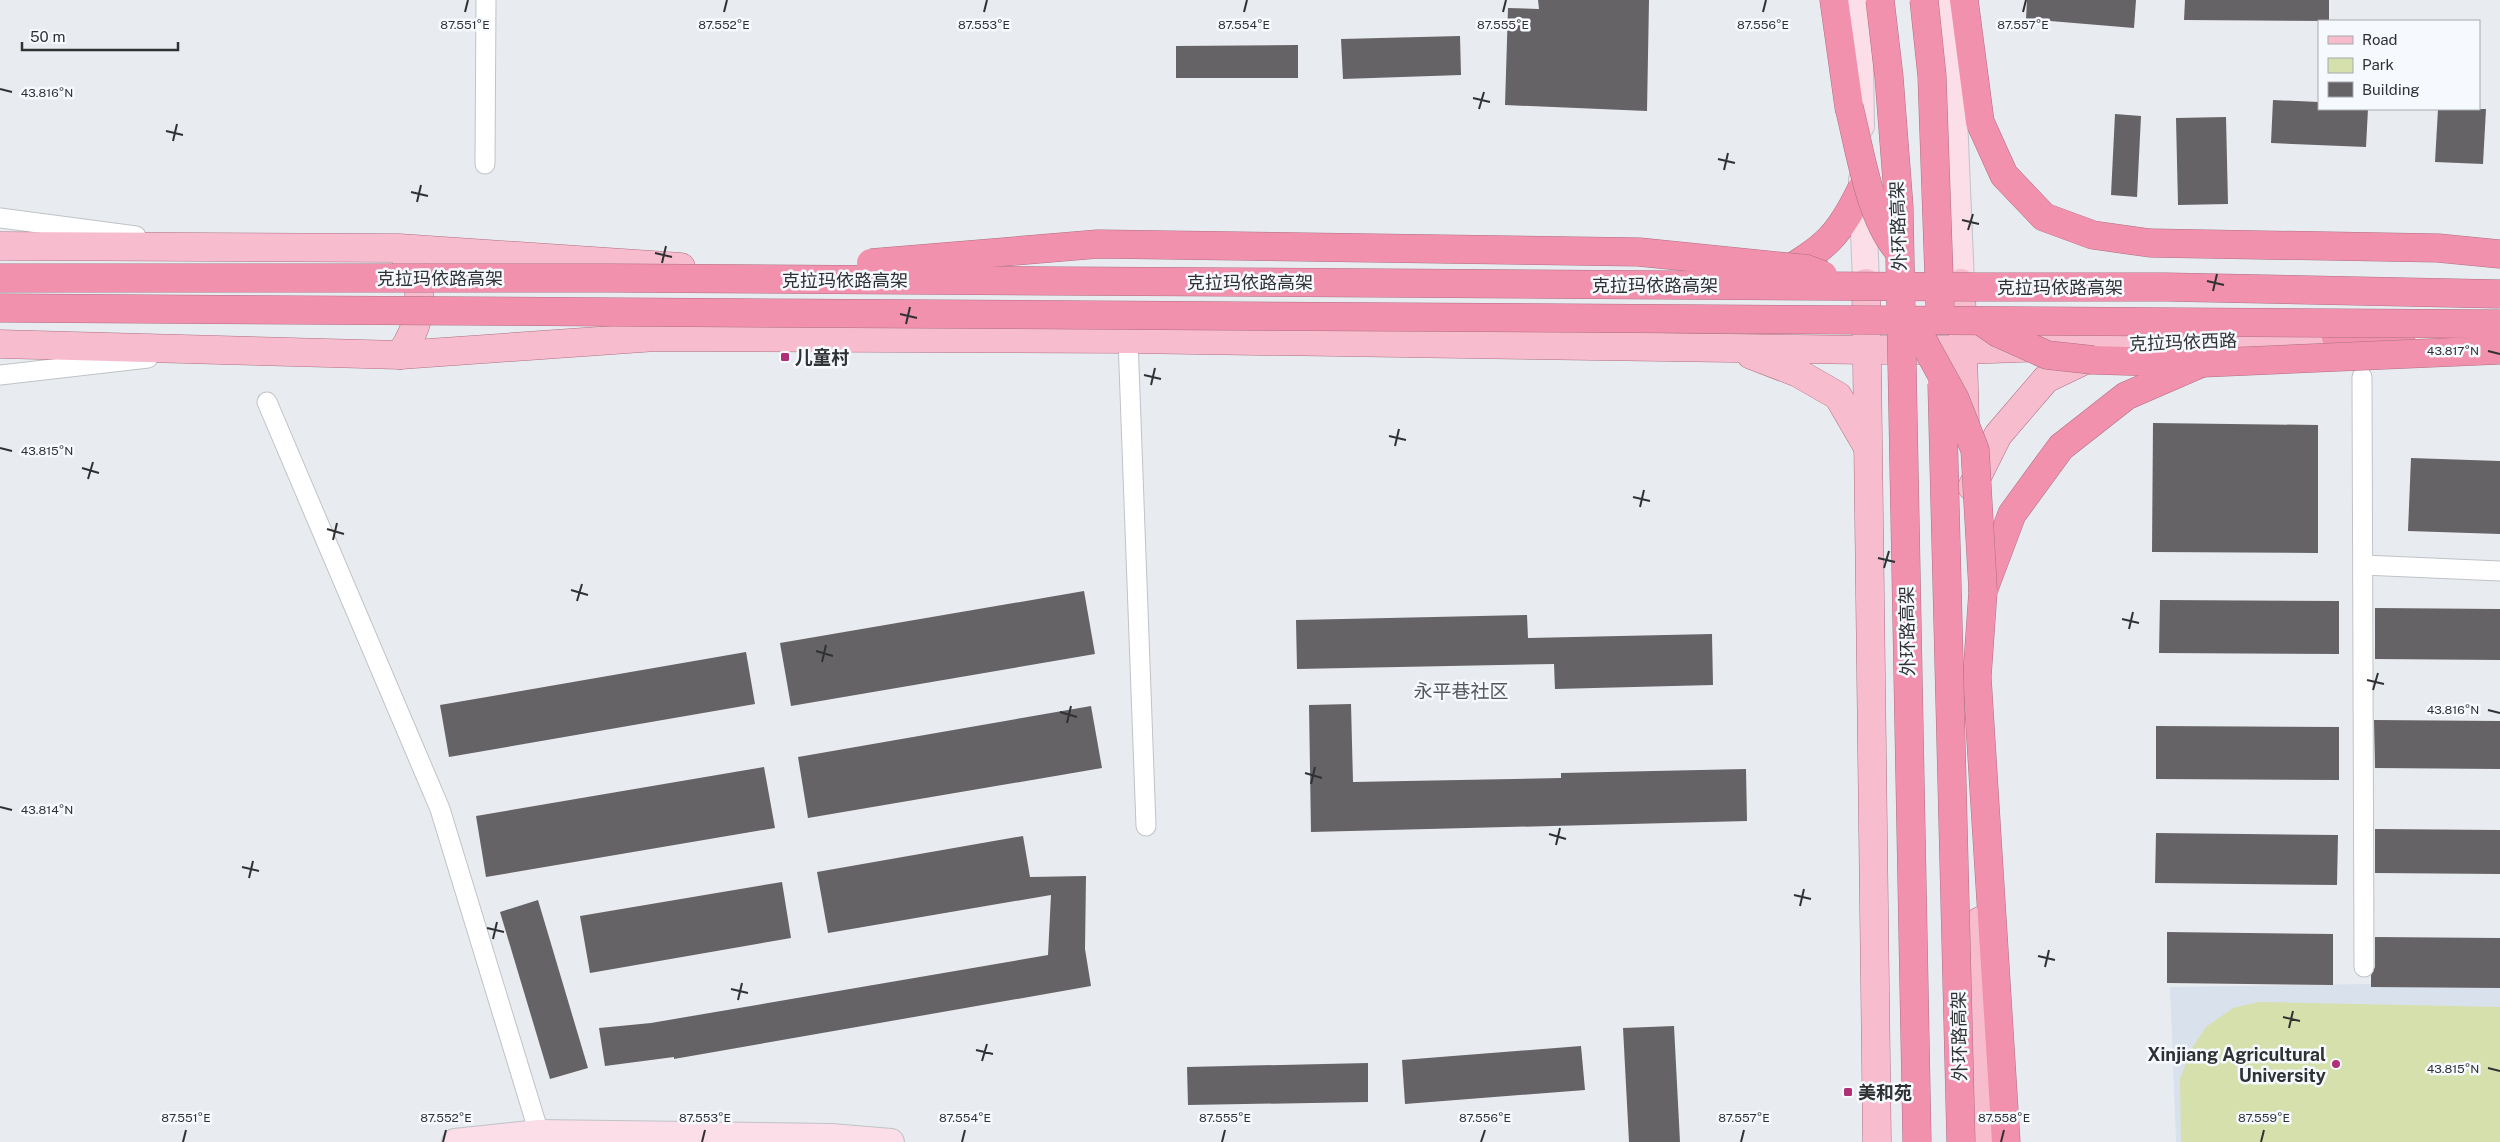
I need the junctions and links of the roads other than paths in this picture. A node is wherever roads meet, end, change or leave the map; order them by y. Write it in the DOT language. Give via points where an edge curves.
graph roads {
  1 [pos="486,0"];
  2 [pos="1834,0"];
  3 [pos="1853,0"];
  4 [pos="1880,0"];
  5 [pos="1924,0"];
  6 [pos="1948,0"];
  7 [pos="1964,0"];
  8 [pos="485,164"];
  9 [pos="1862,188"];
  10 [pos="0,218"];
  11 [pos="0,246"];
  12 [pos="217,247"];
  13 [pos="399,248"];
  14 [pos="2500,254"];
  15 [pos="0,278"];
  16 [pos="610,278"];
  17 [pos="1769,282"];
  18 [pos="1866,283"];
  19 [pos="1961,283"];
  20 [pos="2500,294"];
  21 [pos="2500,299"];
  22 [pos="0,308"];
  23 [pos="2500,324"];
  24 [pos="2500,334"];
  25 [pos="2336,337"];
  26 [pos="1128,339"];
  27 [pos="0,344"];
  28 [pos="2117,344"];
  29 [pos="1730,348"];
  30 [pos="220,350"];
  31 [pos="1866,350"];
  32 [pos="1963,350"];
  33 [pos="2500,350"];
  34 [pos="400,355"];
  35 [pos="2202,363"];
  36 [pos="2500,364"];
  37 [pos="0,375"];
  38 [pos="2362,377"];
  39 [pos="267,402"];
  40 [pos="1867,446"];
  41 [pos="1967,497"];
  42 [pos="2363,565"];
  43 [pos="2500,571"];
  44 [pos="1983,590"];
  45 [pos="1146,826"];
  46 [pos="2364,967"];
  47 [pos="538,1133"];
  48 [pos="831,1140"];
  49 [pos="455,1142"];
  50 [pos="891,1142"];
  51 [pos="1877,1142"];
  52 [pos="1917,1142"];
  53 [pos="1961,1142"];
  54 [pos="1986,1142"];
  55 [pos="2006,1142"];
  1 -- 8 [label="street"];
  2 -- 35 [label="highway, bridge" via="1849,107 1874,204 1891,243 1918,276 1998,333 2047,355 2093,360"];
  3 -- 9 [label="main road" via="1860,64"];
  4 -- 52 [label="highway, 外环路高架, bridge" via="1899,207"];
  5 -- 53 [label="highway, 外环路高架, bridge" via="1932,76 1938,204"];
  6 -- 19 [label="main road"];
  7 -- 14 [label="highway" via="1980,122 2004,175 2044,217 2093,235 2150,244 2438,248"];
  9 -- 17 [label="highway" via="1834,237 1819,251"];
  9 -- 18 [label="main road"];
  10 -- 12 [label="street"];
  11 -- 12 [label="main road"];
  12 -- 13 [label="main road"];
  13 -- 17 [label="main road" via="744,271"];
  13 -- 34 [label="main road" via="412,267 420,290 420,313 413,336"];
  15 -- 16 [label="highway, 克拉玛依路高架, bridge"];
  16 -- 20 [label="highway, 克拉玛依路高架, bridge" via="2166,287"];
  16 -- 44 [label="highway, bridge" via="922,260 1098,244 1639,252 1807,269 1870,292 1922,339 1955,399 1975,450"];
  17 -- 18 [label="main road"];
  18 -- 19 [label="main road"];
  18 -- 31 [label="main road"];
  19 -- 21 [label="main road"];
  19 -- 32 [label="main road"];
  22 -- 23 [label="highway, 克拉玛依路高架, bridge"];
  24 -- 25 [label="main road, 克拉玛依西路"];
  25 -- 28 [label="main road, 克拉玛依西路"];
  25 -- 36 [label="highway"];
  26 -- 29 [label="main road, 克拉玛依西路"];
  26 -- 34 [label="main road, 克拉玛依西路" via="656,337"];
  26 -- 45 [label="street"];
  27 -- 30 [label="main road, 克拉玛依西路"];
  28 -- 32 [label="main road, 克拉玛依西路"];
  28 -- 41 [label="main road" via="2046,379 1998,435"];
  29 -- 31 [label="main road, 克拉玛依西路"];
  29 -- 40 [label="main road" via="1798,373 1838,396"];
  30 -- 34 [label="main road, 克拉玛依西路"];
  30 -- 37 [label="street"];
  31 -- 32 [label="main road, 克拉玛依西路"];
  31 -- 40 [label="main road"];
  32 -- 41 [label="main road"];
  33 -- 35 [label="highway, bridge"];
  35 -- 44 [label="highway, bridge" via="2126,396 2061,447 2012,514"];
  38 -- 42 [label="street"];
  39 -- 47 [label="street" via="440,809"];
  40 -- 51 [label="main road"];
  41 -- 54 [label="main road"];
  42 -- 43 [label="street"];
  42 -- 46 [label="street"];
  44 -- 55 [label="highway" via="1977,676"];
  47 -- 48 [label="main road"];
  47 -- 49 [label="main road"];
  48 -- 50 [label="main road"];
}
